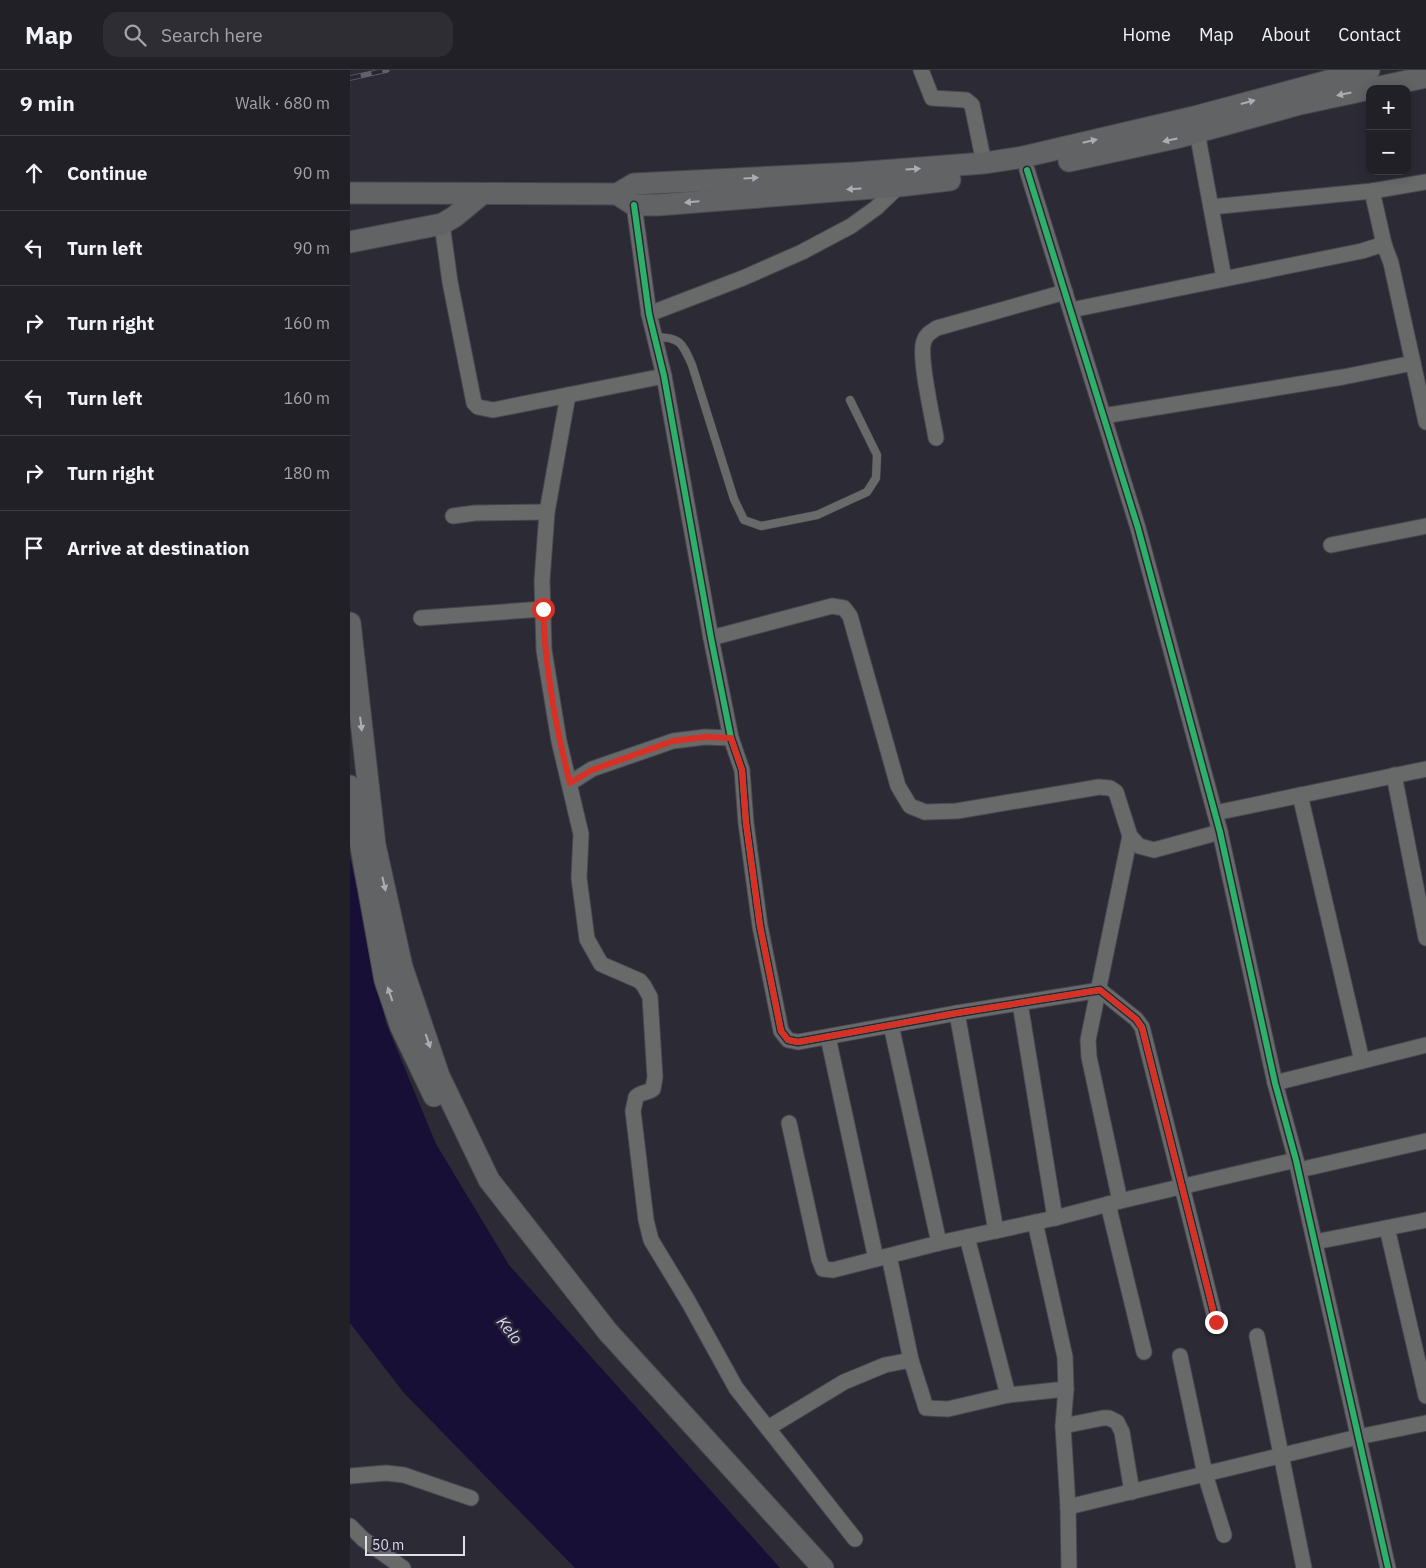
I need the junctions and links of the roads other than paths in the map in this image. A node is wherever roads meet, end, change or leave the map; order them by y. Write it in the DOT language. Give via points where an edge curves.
graph roads {
  1 [pos="921,70"];
  2 [pos="1370,70"];
  3 [pos="1426,77"];
  4 [pos="1197,132"];
  5 [pos="984,163"];
  6 [pos="1027,170"];
  7 [pos="1426,182"];
  8 [pos="899,186"];
  9 [pos="1372,191"];
  10 [pos="350,193"];
  11 [pos="482,194"];
  12 [pos="626,200"];
  13 [pos="1211,207"];
  14 [pos="434,226"];
  15 [pos="350,242"];
  16 [pos="1384,244"];
  17 [pos="1224,278"];
  18 [pos="1065,292"];
  19 [pos="1070,310"];
  20 [pos="648,314"];
  21 [pos="654,337"];
  22 [pos="1413,363"];
  23 [pos="664,376"];
  24 [pos="568,395"];
  25 [pos="850,400"];
  26 [pos="1103,416"];
  27 [pos="1426,422"];
  28 [pos="936,438"];
  29 [pos="547,512"];
  30 [pos="453,516"];
  31 [pos="1426,526"];
  32 [pos="1331,545"];
  33 [pos="543,609"];
  34 [pos="420,618"];
  35 [pos="350,623"];
  36 [pos="711,638"];
  37 [pos="731,738"];
  38 [pos="1426,769"];
  39 [pos="1394,776"];
  40 [pos="570,783"];
  41 [pos="350,786"];
  42 [pos="1300,795"];
  43 [pos="1215,813"];
  44 [pos="1220,832"];
  45 [pos="1130,836"];
  46 [pos="1426,938"];
  47 [pos="1100,990"];
  48 [pos="1020,1003"];
  49 [pos="957,1013"];
  50 [pos="891,1025"];
  51 [pos="828,1037"];
  52 [pos="1426,1045"];
  53 [pos="1362,1061"];
  54 [pos="1275,1083"];
  55 [pos="789,1122"];
  56 [pos="1426,1141"];
  57 [pos="1297,1165"];
  58 [pos="1182,1187"];
  59 [pos="1114,1203"];
  60 [pos="1055,1218"];
  61 [pos="1426,1220"];
  62 [pos="1035,1222"];
  63 [pos="1388,1228"];
  64 [pos="996,1231"];
  65 [pos="967,1237"];
  66 [pos="1315,1242"];
  67 [pos="939,1243"];
  68 [pos="883,1258"];
  69 [pos="1216,1322"];
  70 [pos="1257,1336"];
  71 [pos="1144,1352"];
  72 [pos="1180,1356"];
  73 [pos="911,1360"];
  74 [pos="1066,1389"];
  75 [pos="1008,1395"];
  76 [pos="1426,1396"];
  77 [pos="1426,1423"];
  78 [pos="1063,1426"];
  79 [pos="768,1428"];
  80 [pos="1358,1437"];
  81 [pos="1280,1456"];
  82 [pos="1205,1474"];
  83 [pos="350,1476"];
  84 [pos="1132,1492"];
  85 [pos="471,1498"];
  86 [pos="1068,1507"];
  87 [pos="350,1526"];
  88 [pos="1224,1535"];
  89 [pos="855,1539"];
  90 [pos="403,1568"];
  91 [pos="804,1568"];
  92 [pos="823,1568"];
  93 [pos="1069,1568"];
  94 [pos="1304,1568"];
  95 [pos="1388,1568"];
  1 -- 5 [label="street" via="932,98 966,100 972,105"];
  5 -- 2 [label="street, one-way" via="1194,117"];
  3 -- 4 [label="street, one-way" via="1300,104"];
  4 -- 6 [label="street, one-way"];
  4 -- 13 [label="street"];
  12 -- 5 [label="street, one-way" via="634,184"];
  6 -- 8 [label="street"];
  6 -- 18 [label="street"];
  7 -- 9 [label="street"];
  8 -- 12 [label="street, one-way" via="658,205"];
  8 -- 20 [label="street" via="851,226 802,252"];
  9 -- 13 [label="street"];
  9 -- 16 [label="street"];
  10 -- 11 [label="street"];
  11 -- 12 [label="street"];
  11 -- 14 [label="street"];
  12 -- 20 [label="street"];
  13 -- 17 [label="street"];
  14 -- 15 [label="street"];
  14 -- 24 [label="street" via="450,282 474,402 478,407 493,410"];
  16 -- 17 [label="street"];
  16 -- 22 [label="street"];
  17 -- 19 [label="street"];
  18 -- 19 [label="street"];
  18 -- 28 [label="street" via="937,328 927,335 922,359"];
  19 -- 26 [label="street"];
  20 -- 21 [label="street"];
  21 -- 23 [label="street"];
  21 -- 25 [label="lane" via="668,337 683,345 734,499 744,520 761,526 817,515 867,492 872,485 876,478 876,455"];
  22 -- 26 [label="street"];
  22 -- 27 [label="street"];
  23 -- 24 [label="street"];
  23 -- 36 [label="street"];
  24 -- 29 [label="street"];
  26 -- 43 [label="street" via="1138,528"];
  29 -- 30 [label="street"];
  29 -- 33 [label="street"];
  31 -- 32 [label="street"];
  33 -- 34 [label="street"];
  33 -- 40 [label="street" via="544,650 559,741"];
  35 -- 92 [label="street, one-way" via="375,844 402,966 440,1076 488,1180 608,1332"];
  36 -- 37 [label="street"];
  36 -- 45 [label="street" via="832,606 844,608 850,616 898,786 910,806 925,812 958,810 1099,787 1110,788 1116,792"];
  37 -- 40 [label="street" via="673,741 592,770"];
  37 -- 51 [label="street" via="742,770 760,926 781,1031 788,1040 798,1042"];
  38 -- 39 [label="street"];
  39 -- 42 [label="street"];
  39 -- 46 [label="street"];
  40 -- 79 [label="street" via="581,834 579,878 587,938 601,964 640,981 650,997 654,1083 648,1093 636,1097 633,1111 651,1240 736,1388"];
  91 -- 41 [label="street, one-way" via="479,1188 401,1027 385,980"];
  42 -- 43 [label="street"];
  42 -- 53 [label="street"];
  43 -- 44 [label="street"];
  44 -- 45 [label="street" via="1154,850 1139,846"];
  44 -- 54 [label="street"];
  45 -- 47 [label="street"];
  47 -- 48 [label="street"];
  47 -- 58 [label="street" via="1136,1019 1142,1028"];
  47 -- 59 [label="street" via="1088,1040 1089,1057"];
  48 -- 49 [label="street"];
  48 -- 60 [label="street"];
  49 -- 50 [label="street"];
  49 -- 64 [label="street"];
  50 -- 51 [label="street"];
  50 -- 67 [label="street"];
  51 -- 68 [label="street"];
  52 -- 53 [label="street"];
  53 -- 54 [label="street"];
  54 -- 57 [label="street"];
  55 -- 68 [label="street" via="823,1269 833,1270"];
  56 -- 57 [label="street"];
  57 -- 58 [label="street"];
  57 -- 66 [label="street"];
  58 -- 59 [label="street"];
  58 -- 69 [label="street"];
  59 -- 60 [label="street"];
  59 -- 71 [label="street"];
  60 -- 62 [label="street"];
  61 -- 63 [label="street"];
  62 -- 64 [label="street"];
  62 -- 74 [label="street" via="1065,1357"];
  63 -- 66 [label="street"];
  63 -- 76 [label="street"];
  64 -- 65 [label="street"];
  65 -- 67 [label="street"];
  65 -- 75 [label="street"];
  66 -- 80 [label="street"];
  67 -- 68 [label="street"];
  68 -- 73 [label="street"];
  70 -- 81 [label="street"];
  72 -- 82 [label="street"];
  73 -- 75 [label="street" via="926,1408 948,1409"];
  73 -- 79 [label="street" via="884,1365 844,1382"];
  74 -- 75 [label="street"];
  74 -- 78 [label="street"];
  77 -- 80 [label="street"];
  78 -- 84 [label="street" via="1103,1418 1117,1422 1122,1432"];
  78 -- 86 [label="street"];
  79 -- 89 [label="street"];
  80 -- 81 [label="street"];
  80 -- 95 [label="street"];
  81 -- 82 [label="street"];
  81 -- 94 [label="street"];
  82 -- 84 [label="street"];
  82 -- 88 [label="street"];
  83 -- 85 [label="street" via="404,1474"];
  84 -- 86 [label="street"];
  86 -- 93 [label="street"];
  87 -- 90 [label="street"];
}
